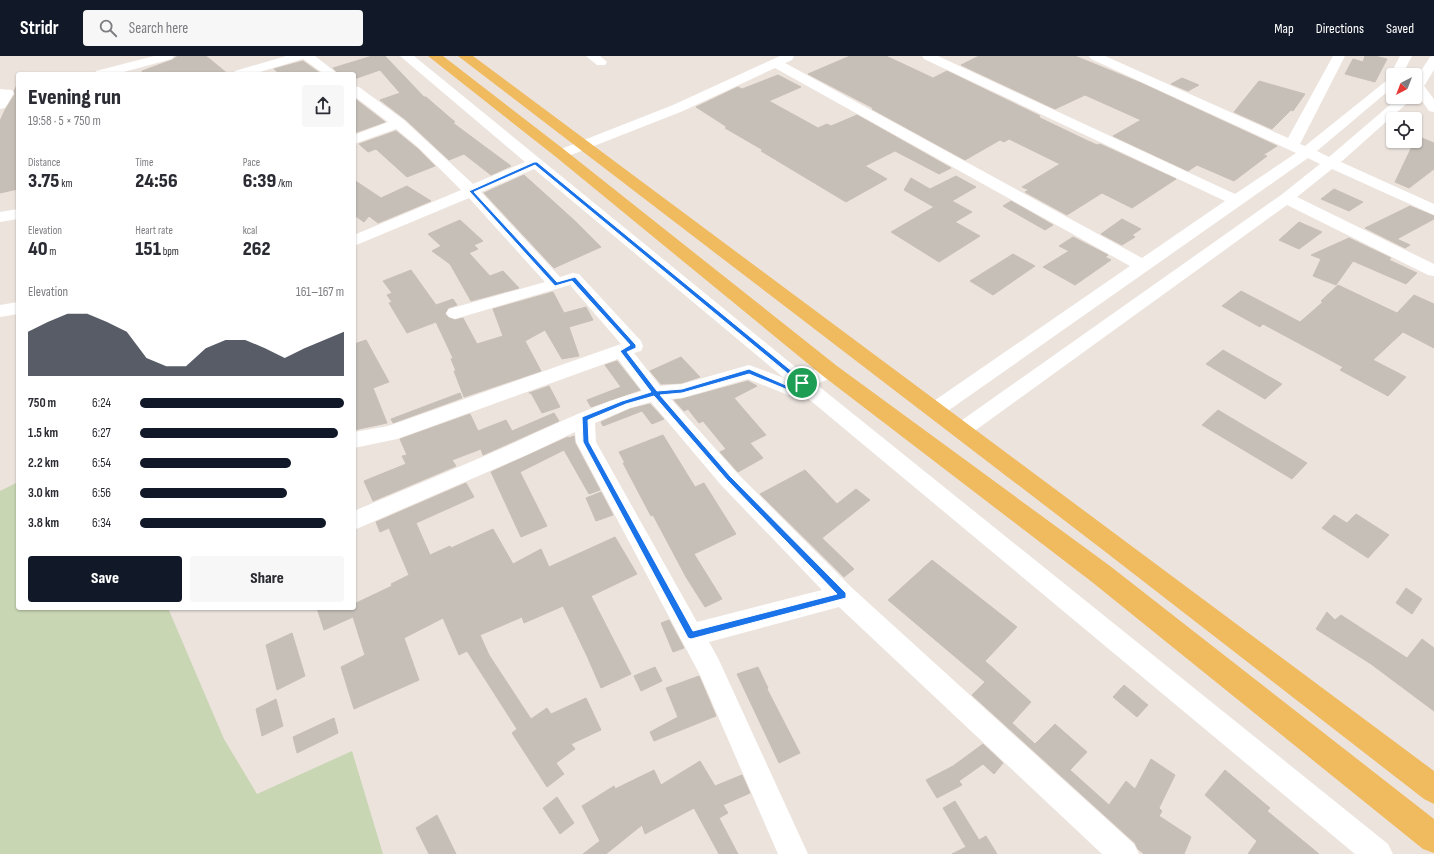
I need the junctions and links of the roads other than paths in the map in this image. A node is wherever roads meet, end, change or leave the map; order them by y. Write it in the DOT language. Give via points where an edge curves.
graph roads {
  1 [pos="168,56"];
  2 [pos="299,56"];
  3 [pos="307,56"];
  4 [pos="406,56"];
  5 [pos="435,56"];
  6 [pos="465,56"];
  7 [pos="790,56"];
  8 [pos="928,56"];
  9 [pos="1095,56"];
  10 [pos="1339,56"];
  11 [pos="1406,56"];
  12 [pos="1434,60"];
  13 [pos="775,63"];
  14 [pos="1400,68"];
  15 [pos="108,72"];
  16 [pos="247,72"];
  17 [pos="329,72"];
  18 [pos="1422,78"];
  19 [pos="1386,86"];
  20 [pos="356,92"];
  21 [pos="8,93"];
  22 [pos="1422,98"];
  23 [pos="371,103"];
  24 [pos="1398,104"];
  25 [pos="0,105"];
  26 [pos="356,108"];
  27 [pos="1434,108"];
  28 [pos="399,123"];
  29 [pos="356,139"];
  30 [pos="584,145"];
  31 [pos="1292,145"];
  32 [pos="1307,152"];
  33 [pos="561,154"];
  34 [pos="536,163"];
  35 [pos="1331,163"];
  36 [pos="471,191"];
  37 [pos="1286,198"];
  38 [pos="1237,201"];
  39 [pos="1434,210"];
  40 [pos="16,214"];
  41 [pos="0,218"];
  42 [pos="356,240"];
  43 [pos="1143,266"];
  44 [pos="1434,271"];
  45 [pos="556,284"];
  46 [pos="16,308"];
  47 [pos="0,311"];
  48 [pos="455,313"];
  49 [pos="623,351"];
  50 [pos="830,371"];
  51 [pos="802,383"];
  52 [pos="655,394"];
  53 [pos="935,410"];
  54 [pos="584,418"];
  55 [pos="962,430"];
  56 [pos="356,440"];
  57 [pos="356,520"];
  58 [pos="843,595"];
  59 [pos="691,635"];
  60 [pos="1434,789"];
  61 [pos="1434,838"];
  62 [pos="793,854"];
  63 [pos="1124,854"];
  64 [pos="1378,854"];
  1 -- 15 [label="street"];
  2 -- 16 [label="street"];
  3 -- 17 [label="street"];
  4 -- 34 [label="street"];
  5 -- 33 [label="main road"];
  6 -- 30 [label="main road"];
  7 -- 13 [label="street"];
  8 -- 38 [label="street"];
  9 -- 31 [label="street"];
  10 -- 31 [label="street"];
  11 -- 14 [label="street"];
  12 -- 18 [label="street"];
  13 -- 30 [label="street" via="678,108"];
  13 -- 43 [label="street"];
  19 -- 32 [label="street"];
  20 -- 23 [label="street"];
  21 -- 25 [label="street"];
  22 -- 27 [label="street"];
  23 -- 26 [label="street"];
  23 -- 28 [label="street"];
  24 -- 35 [label="street"];
  28 -- 29 [label="street"];
  28 -- 36 [label="street"];
  30 -- 33 [label="street"];
  30 -- 53 [label="main road"];
  31 -- 32 [label="street"];
  32 -- 35 [label="street"];
  32 -- 38 [label="street"];
  33 -- 50 [label="main road"];
  34 -- 36 [label="street"];
  34 -- 51 [label="street"];
  35 -- 37 [label="street"];
  35 -- 39 [label="street"];
  36 -- 42 [label="street"];
  36 -- 45 [label="street"];
  37 -- 44 [label="street"];
  37 -- 55 [label="street"];
  38 -- 43 [label="street"];
  40 -- 41 [label="street"];
  43 -- 53 [label="street"];
  45 -- 48 [label="street"];
  45 -- 49 [label="street" via="573,278 634,346"];
  46 -- 47 [label="street"];
  49 -- 52 [label="street"];
  49 -- 56 [label="street" via="390,433"];
  50 -- 51 [label="street"];
  50 -- 61 [label="main road" via="1101,574"];
  51 -- 52 [label="street" via="788,388 749,372 682,391"];
  51 -- 64 [label="street"];
  52 -- 54 [label="street"];
  52 -- 58 [label="street" via="729,479"];
  53 -- 55 [label="main road"];
  54 -- 57 [label="street" via="522,448"];
  54 -- 59 [label="street" via="586,442"];
  55 -- 60 [label="main road"];
  58 -- 59 [label="street"];
  58 -- 63 [label="street"];
  59 -- 62 [label="street" via="709,667"];
}
